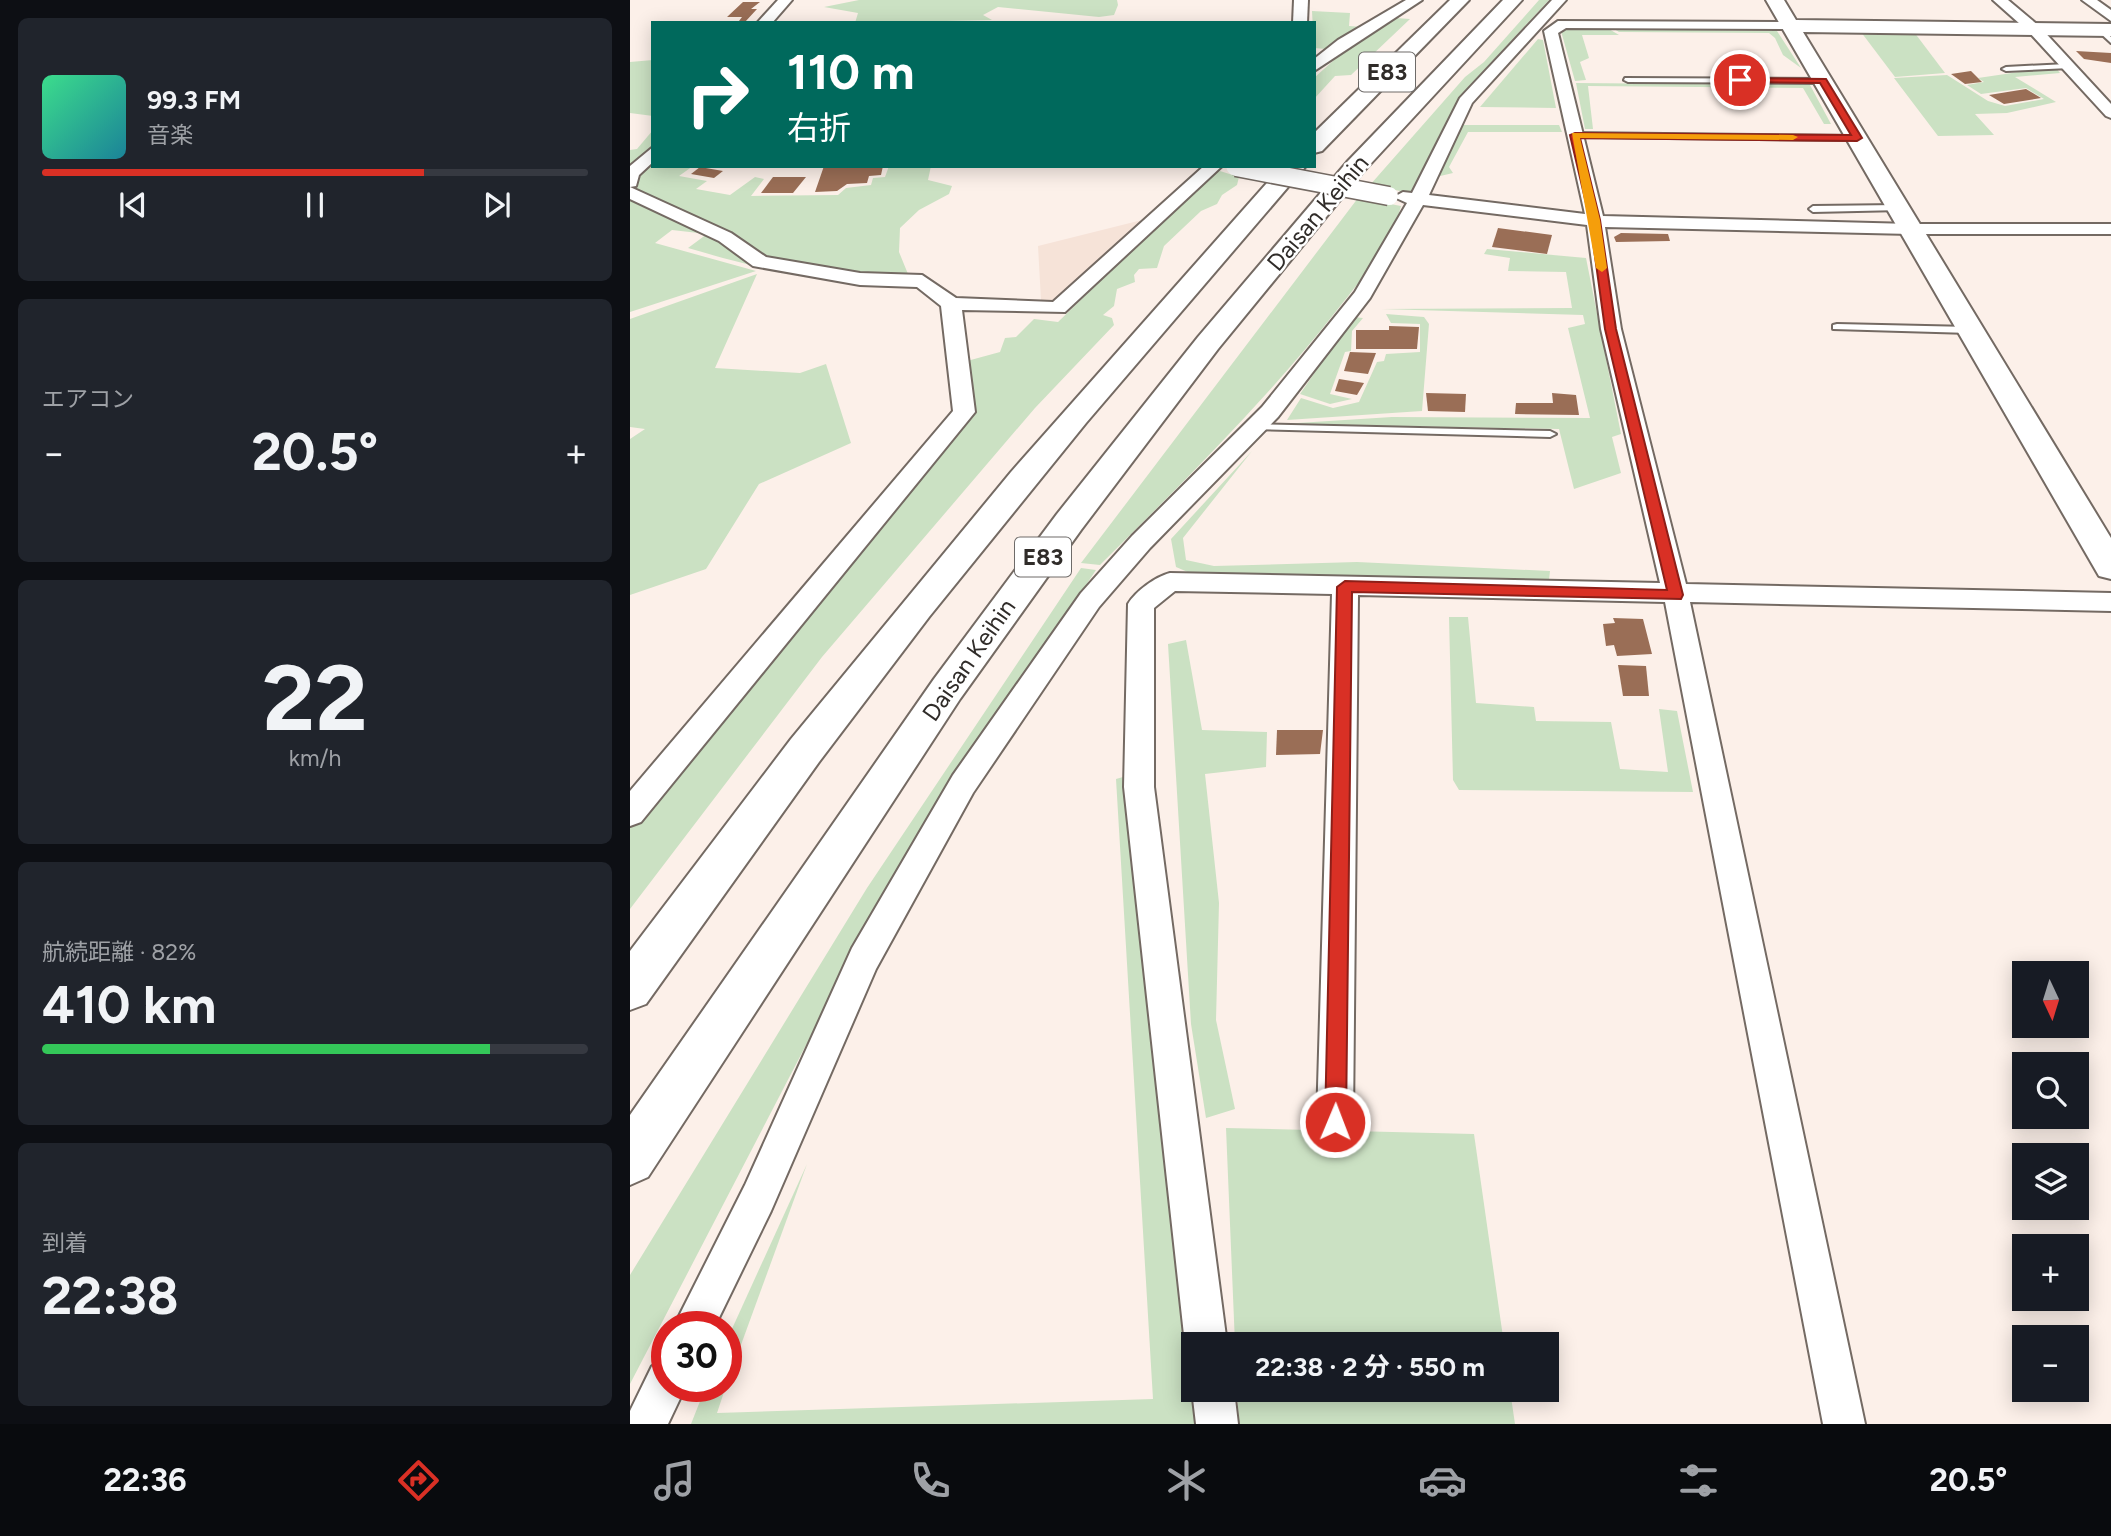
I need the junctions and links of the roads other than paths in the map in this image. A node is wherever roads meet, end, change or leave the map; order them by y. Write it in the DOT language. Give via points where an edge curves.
graph roads {
  1 [pos="785,0"];
  2 [pos="1301,0"];
  3 [pos="1415,0"];
  4 [pos="1460,0"];
  5 [pos="1513,0"];
  6 [pos="1559,0"];
  7 [pos="1775,0"];
  8 [pos="2000,0"];
  9 [pos="2089,0"];
  10 [pos="766,21"];
  11 [pos="1300,21"];
  12 [pos="1791,26"];
  13 [pos="2034,29"];
  14 [pos="2108,29"];
  15 [pos="1316,65"];
  16 [pos="2067,65"];
  17 [pos="2006,69"];
  18 [pos="1628,80"];
  19 [pos="1823,81"];
  20 [pos="2111,113"];
  21 [pos="1575,135"];
  22 [pos="1857,138"];
  23 [pos="1316,144"];
  24 [pos="651,154"];
  25 [pos="1211,168"];
  26 [pos="1236,168"];
  27 [pos="1293,168"];
  28 [pos="630,182"];
  29 [pos="630,192"];
  30 [pos="1418,199"];
  31 [pos="1813,209"];
  32 [pos="1905,218"];
  33 [pos="1595,220"];
  34 [pos="2111,229"];
  35 [pos="951,304"];
  36 [pos="1837,327"];
  37 [pos="1969,330"];
  38 [pos="1253,427"];
  39 [pos="1550,434"];
  40 [pos="2111,567"];
  41 [pos="1345,587"];
  42 [pos="1676,595"];
  43 [pos="2111,602"];
  44 [pos="630,813"];
  45 [pos="630,988"];
  46 [pos="1335,1122"];
  47 [pos="630,1159"];
  48 [pos="702,1311"];
  49 [pos="1205,1332"];
  50 [pos="657,1402"];
  51 [pos="1214,1402"];
  52 [pos="646,1424"];
  53 [pos="1217,1424"];
  54 [pos="1844,1424"];
  1 -- 10 [label="street"];
  2 -- 11 [label="street"];
  3 -- 15 [label="street" via="1343,43"];
  4 -- 23 [label="main road, Daisan Keihin / E83"];
  5 -- 47 [label="main road, Daisan Keihin / E83" via="1355,167 1208,343 1069,522 939,700"];
  6 -- 30 [label="street" via="1465,101"];
  7 -- 12 [label="main road"];
  8 -- 13 [label="street"];
  9 -- 14 [label="street"];
  12 -- 13 [label="main road"];
  12 -- 19 [label="main road"];
  12 -- 21 [label="street" via="1563,24 1551,31"];
  13 -- 14 [label="main road"];
  13 -- 16 [label="street"];
  16 -- 17 [label="lane"];
  16 -- 20 [label="street"];
  18 -- 19 [label="lane"];
  19 -- 22 [label="main road"];
  21 -- 22 [label="lane"];
  21 -- 33 [label="street"];
  22 -- 32 [label="main road"];
  24 -- 28 [label="street" via="631,174"];
  25 -- 35 [label="street" via="1058,308"];
  26 -- 30 [label="street, bridge"];
  27 -- 45 [label="main road, Daisan Keihin / E83" via="990,517 864,674"];
  29 -- 35 [label="street" via="725,237 760,262 860,279 922,281"];
  30 -- 33 [label="street"];
  30 -- 38 [label="street" via="1363,294 1270,412"];
  31 -- 32 [label="lane"];
  32 -- 33 [label="street"];
  32 -- 34 [label="street"];
  32 -- 37 [label="main road"];
  33 -- 42 [label="street" via="1611,329"];
  35 -- 44 [label="street" via="964,412"];
  36 -- 37 [label="lane"];
  37 -- 40 [label="main road"];
  38 -- 39 [label="lane"];
  38 -- 48 [label="street" via="1090,600 963,784 864,959 758,1198"];
  41 -- 42 [label="street"];
  41 -- 46 [label="street"];
  41 -- 49 [label="street" via="1170,582 1141,604 1139,787"];
  42 -- 43 [label="street"];
  42 -- 54 [label="street"];
  50 -- 52 [label="street"];
  51 -- 53 [label="street"];
}
